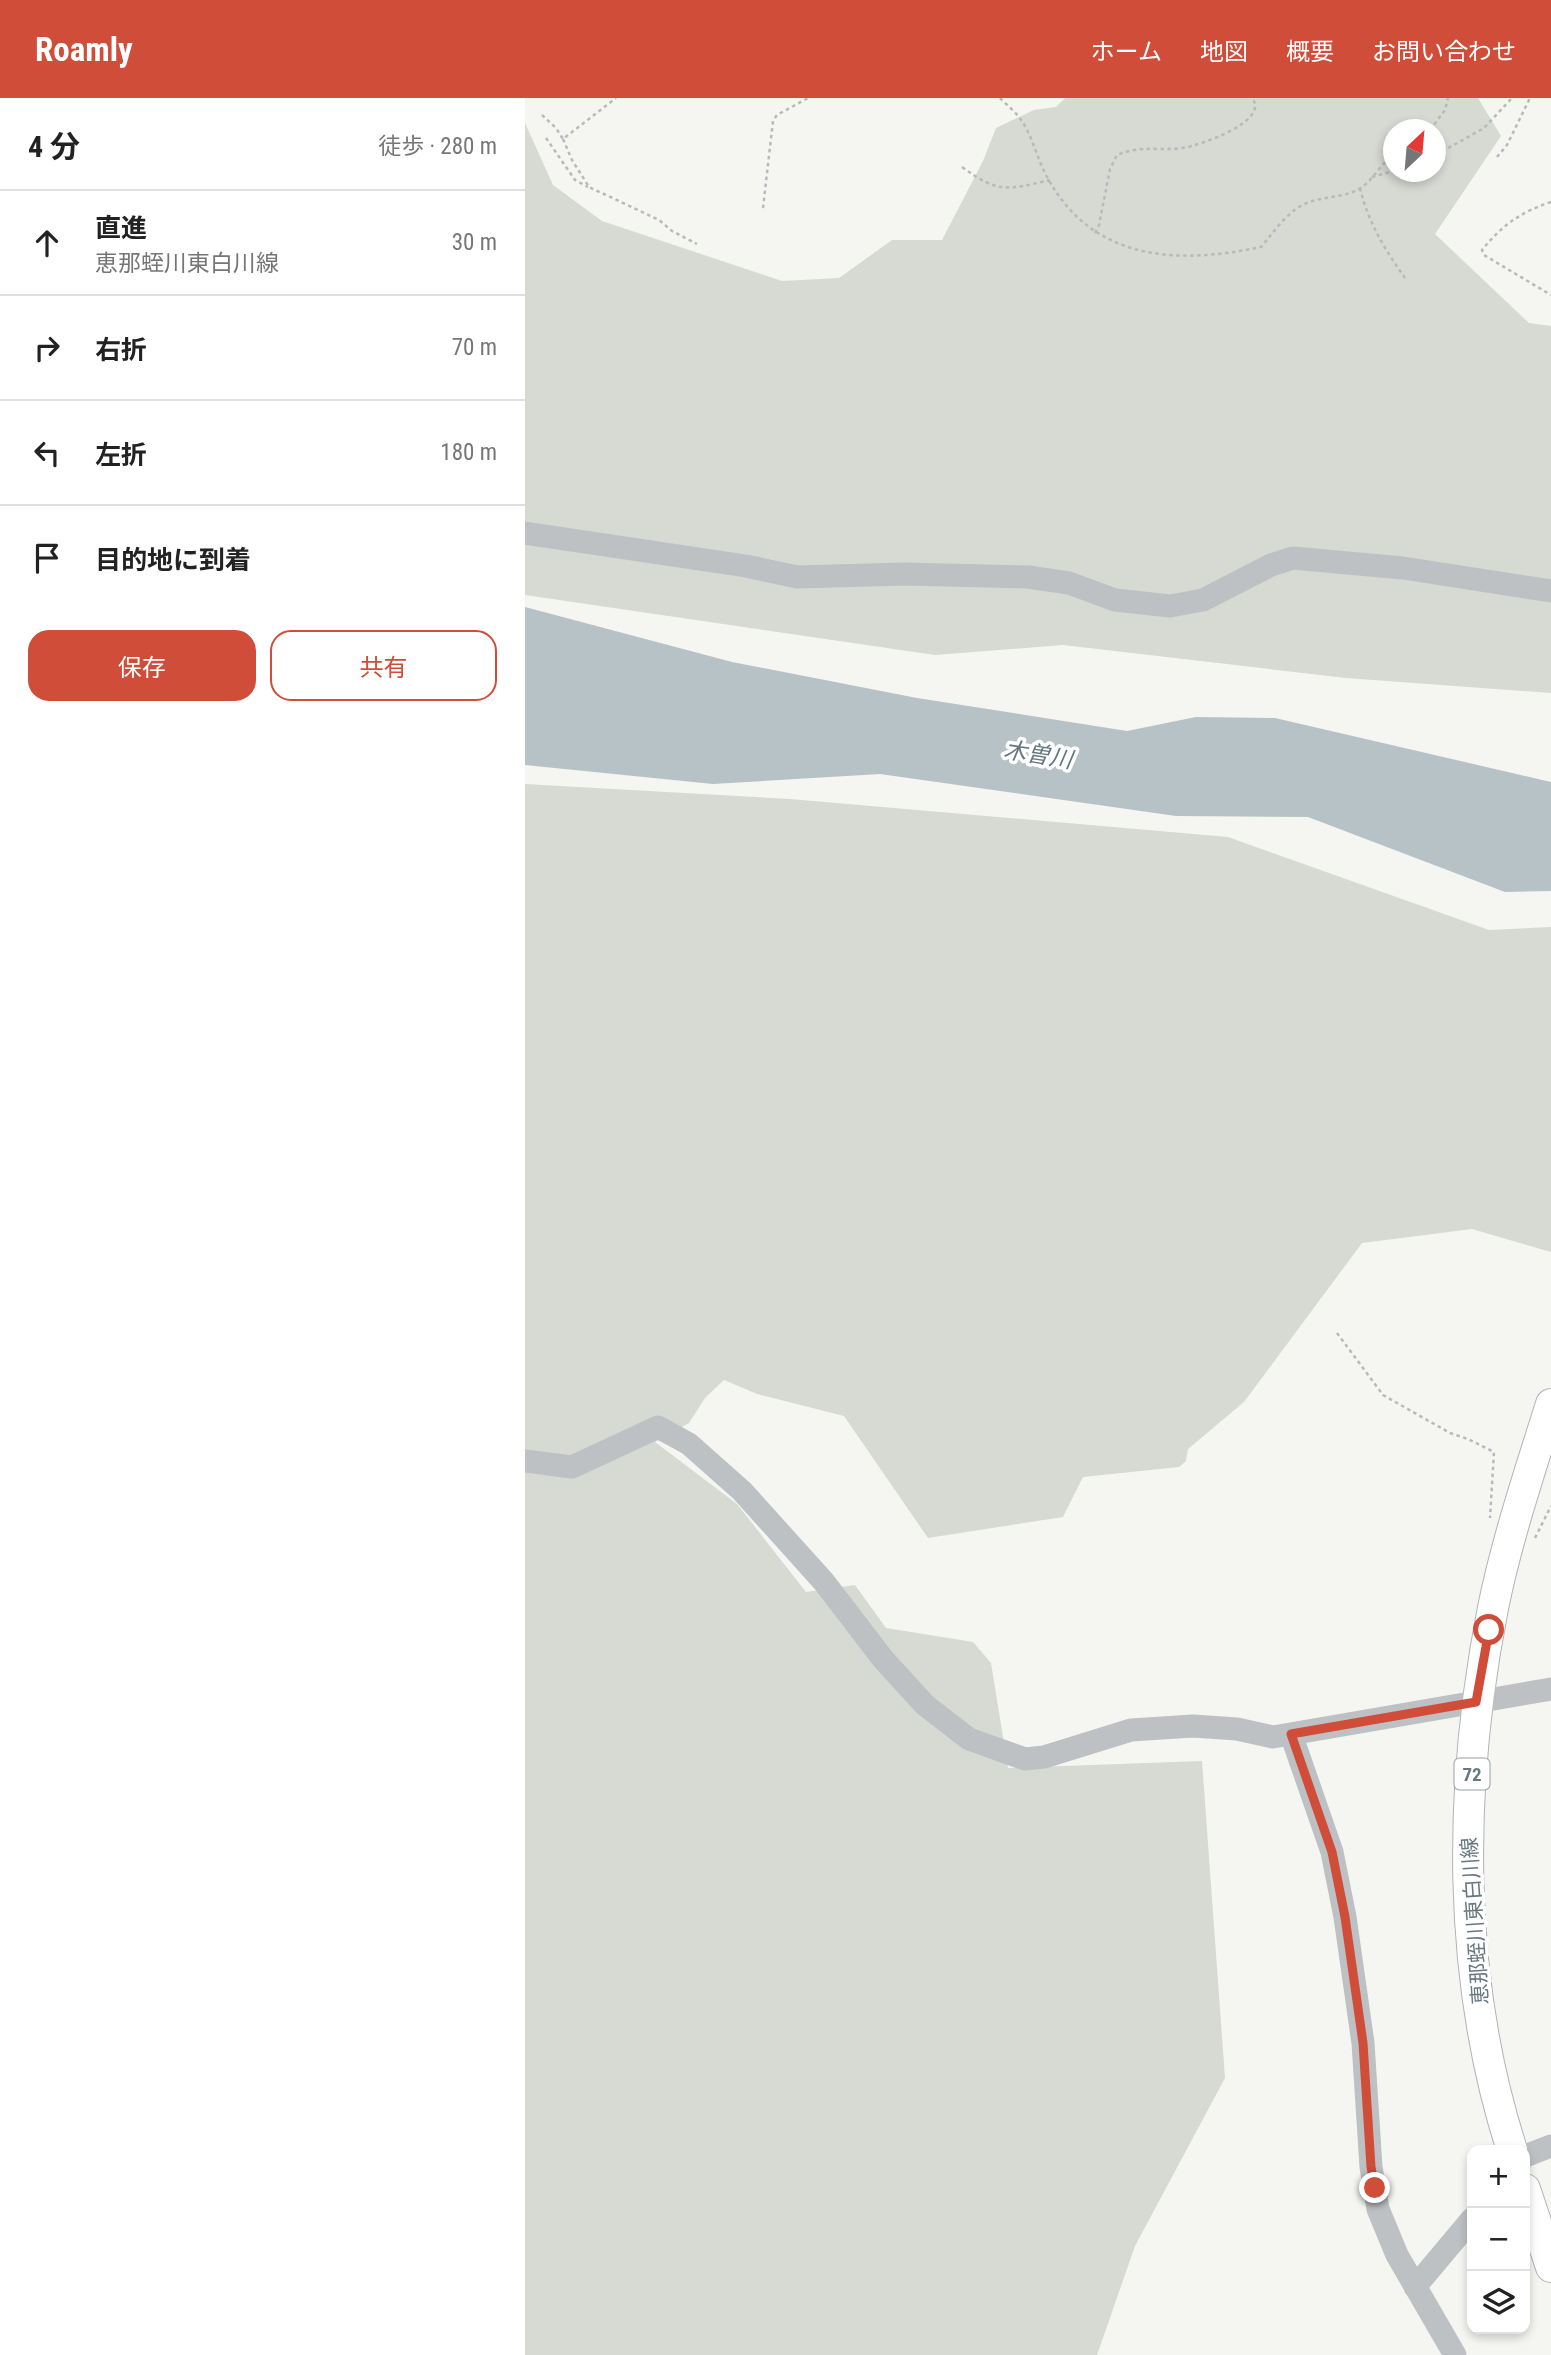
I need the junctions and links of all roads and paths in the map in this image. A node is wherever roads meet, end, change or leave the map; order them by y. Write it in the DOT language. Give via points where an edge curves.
graph roads {
  1 [pos="616,98"];
  2 [pos="808,98"];
  3 [pos="999,98"];
  4 [pos="1252,98"];
  5 [pos="1448,98"];
  6 [pos="1512,98"];
  7 [pos="1530,98"];
  8 [pos="542,115"];
  9 [pos="1438,119"];
  10 [pos="546,138"];
  11 [pos="563,139"];
  12 [pos="1446,149"];
  13 [pos="1497,157"];
  14 [pos="1383,161"];
  15 [pos="962,167"];
  16 [pos="1383,174"];
  17 [pos="1372,177"];
  18 [pos="1049,180"];
  19 [pos="589,187"];
  20 [pos="1360,188"];
  21 [pos="1551,202"];
  22 [pos="764,208"];
  23 [pos="1095,233"];
  24 [pos="697,244"];
  25 [pos="1405,278"];
  26 [pos="1551,296"];
  27 [pos="525,533"];
  28 [pos="1551,591"];
  29 [pos="1337,1333"];
  30 [pos="1551,1404"];
  31 [pos="525,1461"];
  32 [pos="1490,1520"];
  33 [pos="1551,1689"];
  34 [pos="1476,1702"];
  35 [pos="1291,1734"];
  36 [pos="1510,2145"];
  37 [pos="1551,2146"];
  38 [pos="1530,2154"];
  39 [pos="1530,2204"];
  40 [pos="1467,2225"];
  41 [pos="1551,2267"];
  42 [pos="1415,2287"];
  43 [pos="1455,2355"];
  1 -- 11 [label="path"];
  2 -- 22 [label="path" via="773,121"];
  3 -- 18 [label="path" via="1029,132"];
  4 -- 23 [label="path" via="1256,111 1251,118 1224,134 1183,148 1133,149 1117,155"];
  5 -- 9 [label="path"];
  6 -- 12 [label="path" via="1483,128"];
  7 -- 13 [label="path"];
  8 -- 11 [label="path"];
  10 -- 19 [label="path" via="575,180"];
  11 -- 19 [label="path"];
  14 -- 17 [label="path"];
  15 -- 18 [label="path" via="1004,189"];
  16 -- 17 [label="path"];
  17 -- 20 [label="path"];
  18 -- 23 [label="path" via="1067,207"];
  19 -- 24 [label="path"];
  20 -- 23 [label="path" via="1290,211 1261,247 1232,253 1154,253"];
  20 -- 25 [label="path" via="1377,235"];
  21 -- 26 [label="path" via="1515,216 1482,250"];
  27 -- 28 [label="street" via="797,577 1028,577 1069,583 1115,600 1170,606 1203,600 1293,558 1403,568"];
  29 -- 32 [label="path" via="1383,1395 1494,1452"];
  30 -- 34 [label="main road, 恵那蛭川東白川線 / 72" via="1501,1574"];
  31 -- 35 [label="street" via="572,1468 658,1427 689,1444 782,1533 925,1705 969,1738 1025,1759 1131,1730 1192,1726 1273,1737"];
  33 -- 34 [label="street"];
  34 -- 35 [label="street"];
  34 -- 36 [label="main road, 恵那蛭川東白川線 / 72" via="1467,1860 1475,1974 1496,2100"];
  35 -- 42 [label="street" via="1332,1852 1345,1917 1363,2043 1378,2209"];
  37 -- 38 [label="street"];
  39 -- 41 [label="main road"];
  40 -- 42 [label="street"];
  42 -- 43 [label="street"];
}
